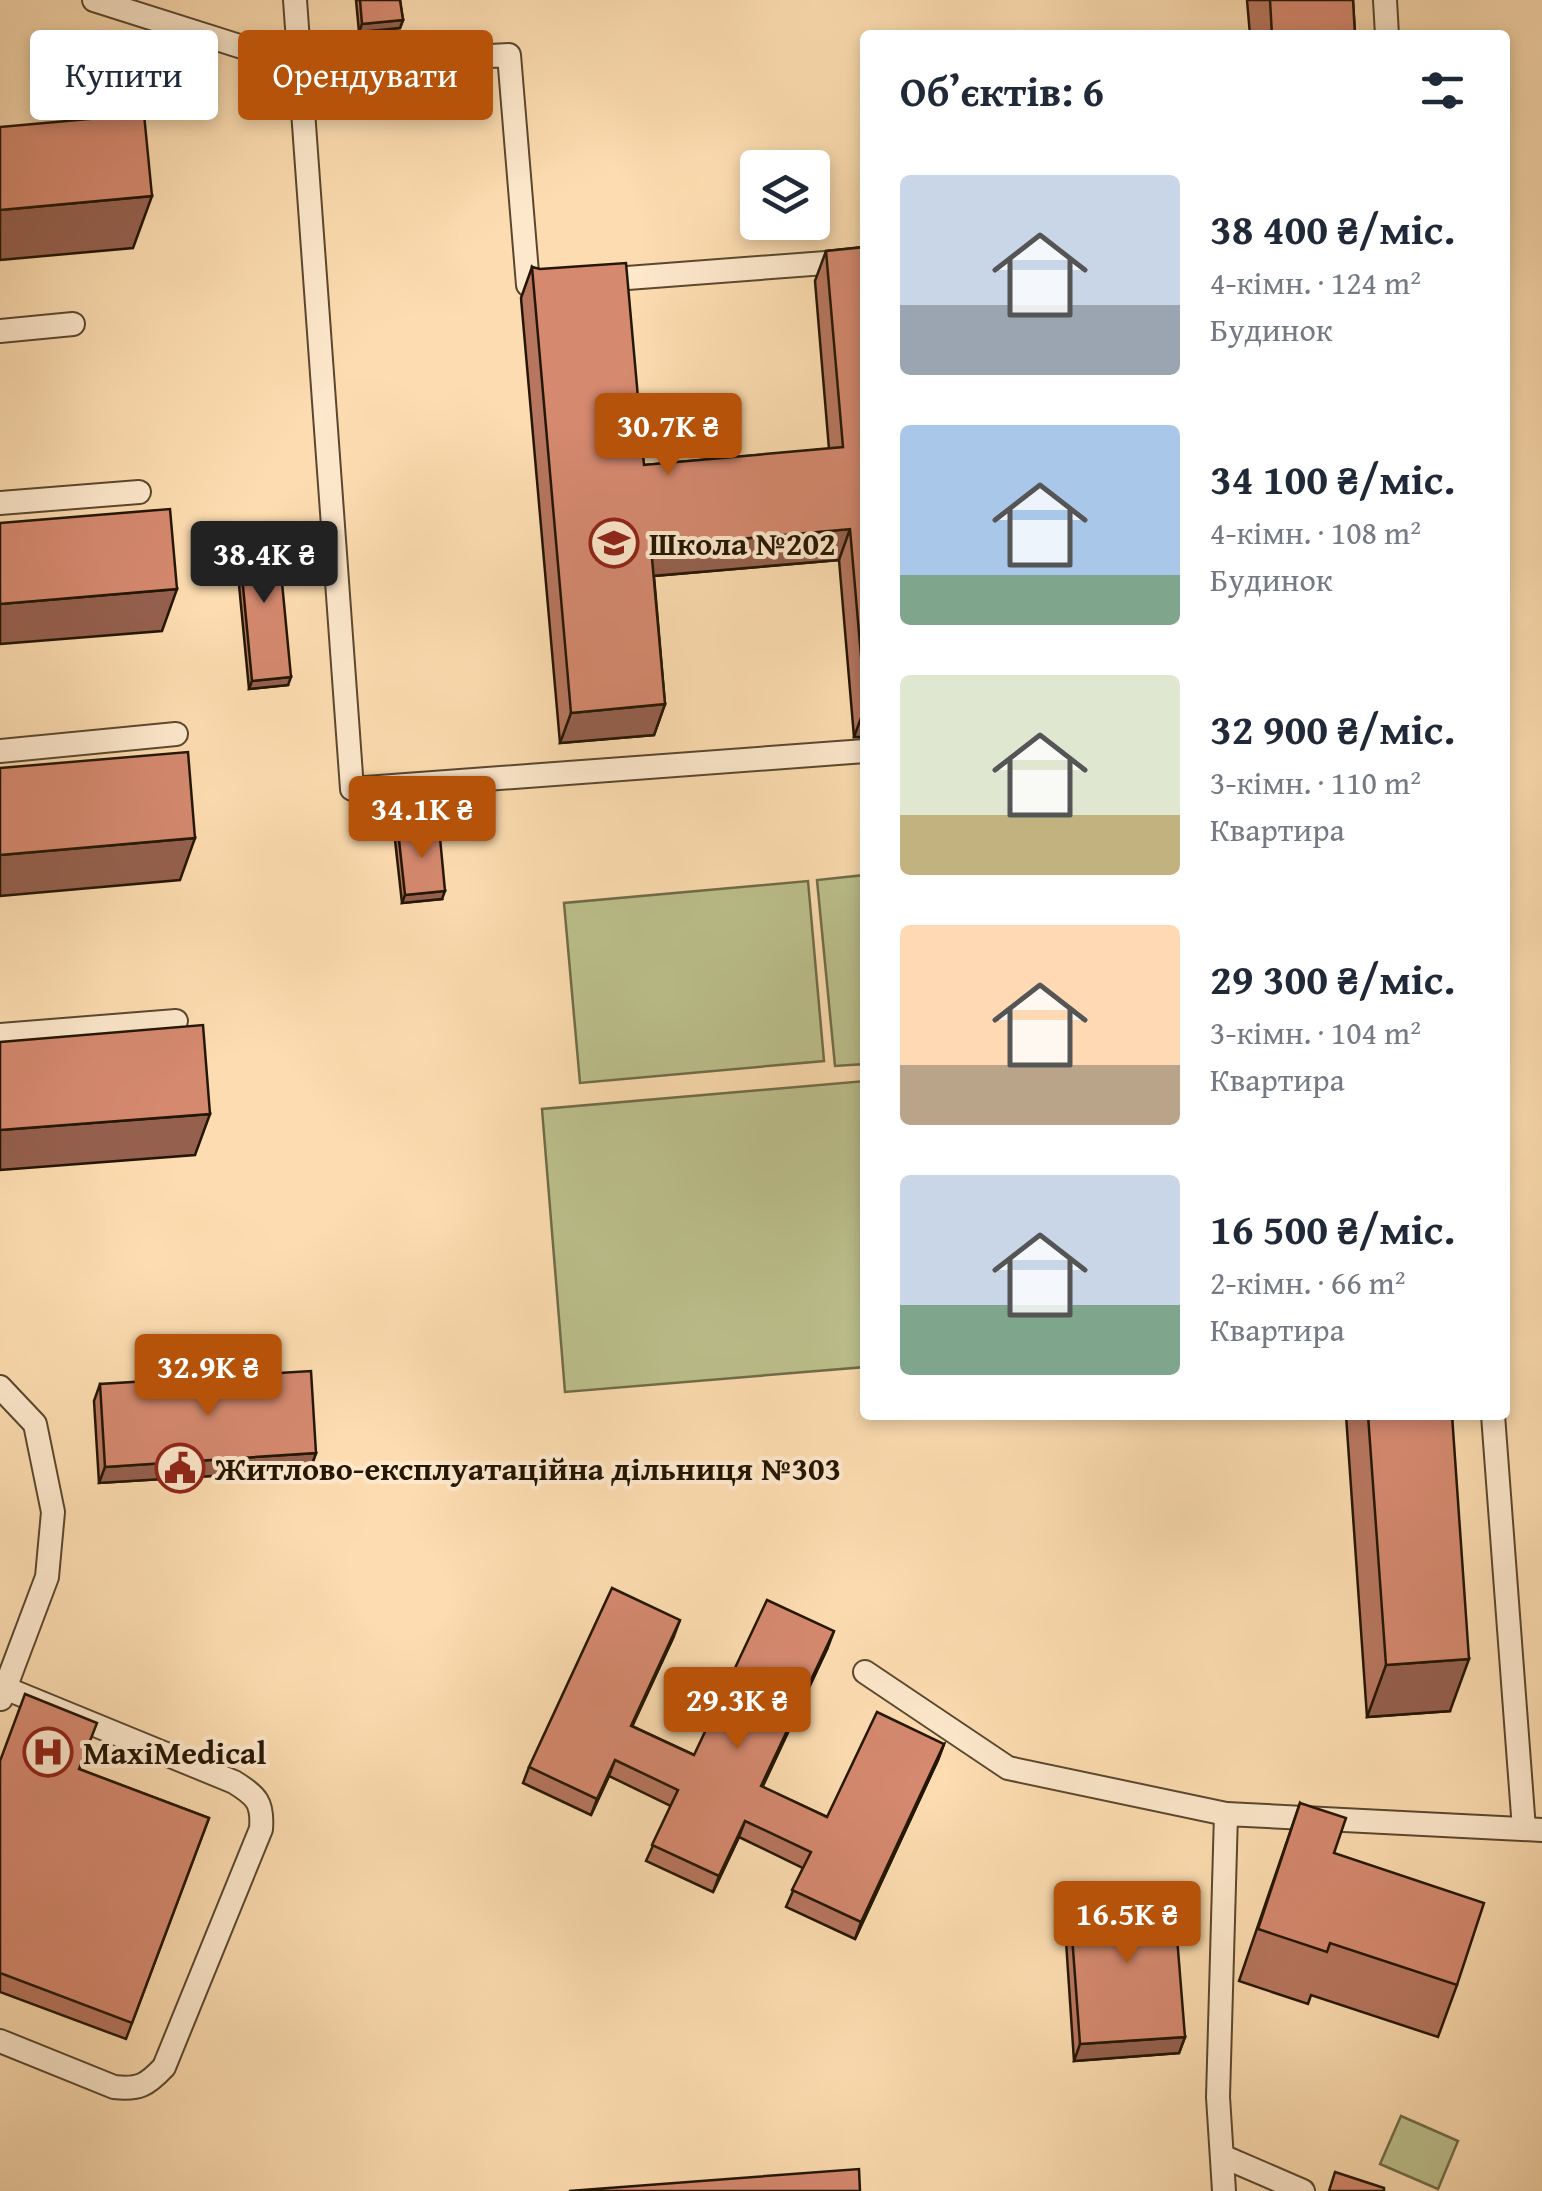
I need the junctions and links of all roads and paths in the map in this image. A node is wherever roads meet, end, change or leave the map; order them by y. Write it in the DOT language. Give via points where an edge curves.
graph roads {
  1 [pos="94,0"];
  2 [pos="296,0"];
  3 [pos="1384,0"];
  4 [pos="298,30"];
  5 [pos="1387,30"];
  6 [pos="238,46"];
  7 [pos="493,55"];
  8 [pos="304,120"];
  9 [pos="860,260"];
  10 [pos="73,324"];
  11 [pos="0,332"];
  12 [pos="138,492"];
  13 [pos="0,503"];
  14 [pos="176,734"];
  15 [pos="0,750"];
  16 [pos="860,751"];
  17 [pos="176,1021"];
  18 [pos="0,1035"];
  19 [pos="0,1387"];
  20 [pos="1493,1420"];
  21 [pos="865,1672"];
  22 [pos="2,1692"];
  23 [pos="1226,1814"];
  24 [pos="1533,1830"];
  25 [pos="0,2040"];
  26 [pos="1222,2156"];
  27 [pos="1224,2191"];
  28 [pos="1303,2191"];
  1 -- 6 [label="lane"];
  2 -- 4 [label="lane"];
  3 -- 5 [label="lane"];
  7 -- 9 [label="lane" via="509,54 528,286"];
  8 -- 16 [label="lane" via="352,789"];
  10 -- 11 [label="lane"];
  12 -- 13 [label="lane"];
  14 -- 15 [label="lane"];
  17 -- 18 [label="lane"];
  19 -- 22 [label="lane" via="35,1424 53,1512 48,1576"];
  20 -- 24 [label="lane"];
  21 -- 23 [label="lane" via="1008,1768"];
  22 -- 25 [label="lane" via="234,1782 262,1810 261,1829 164,2067 150,2082 114,2088"];
  23 -- 24 [label="lane"];
  23 -- 26 [label="lane"];
  26 -- 27 [label="lane"];
  26 -- 28 [label="lane"];
}
